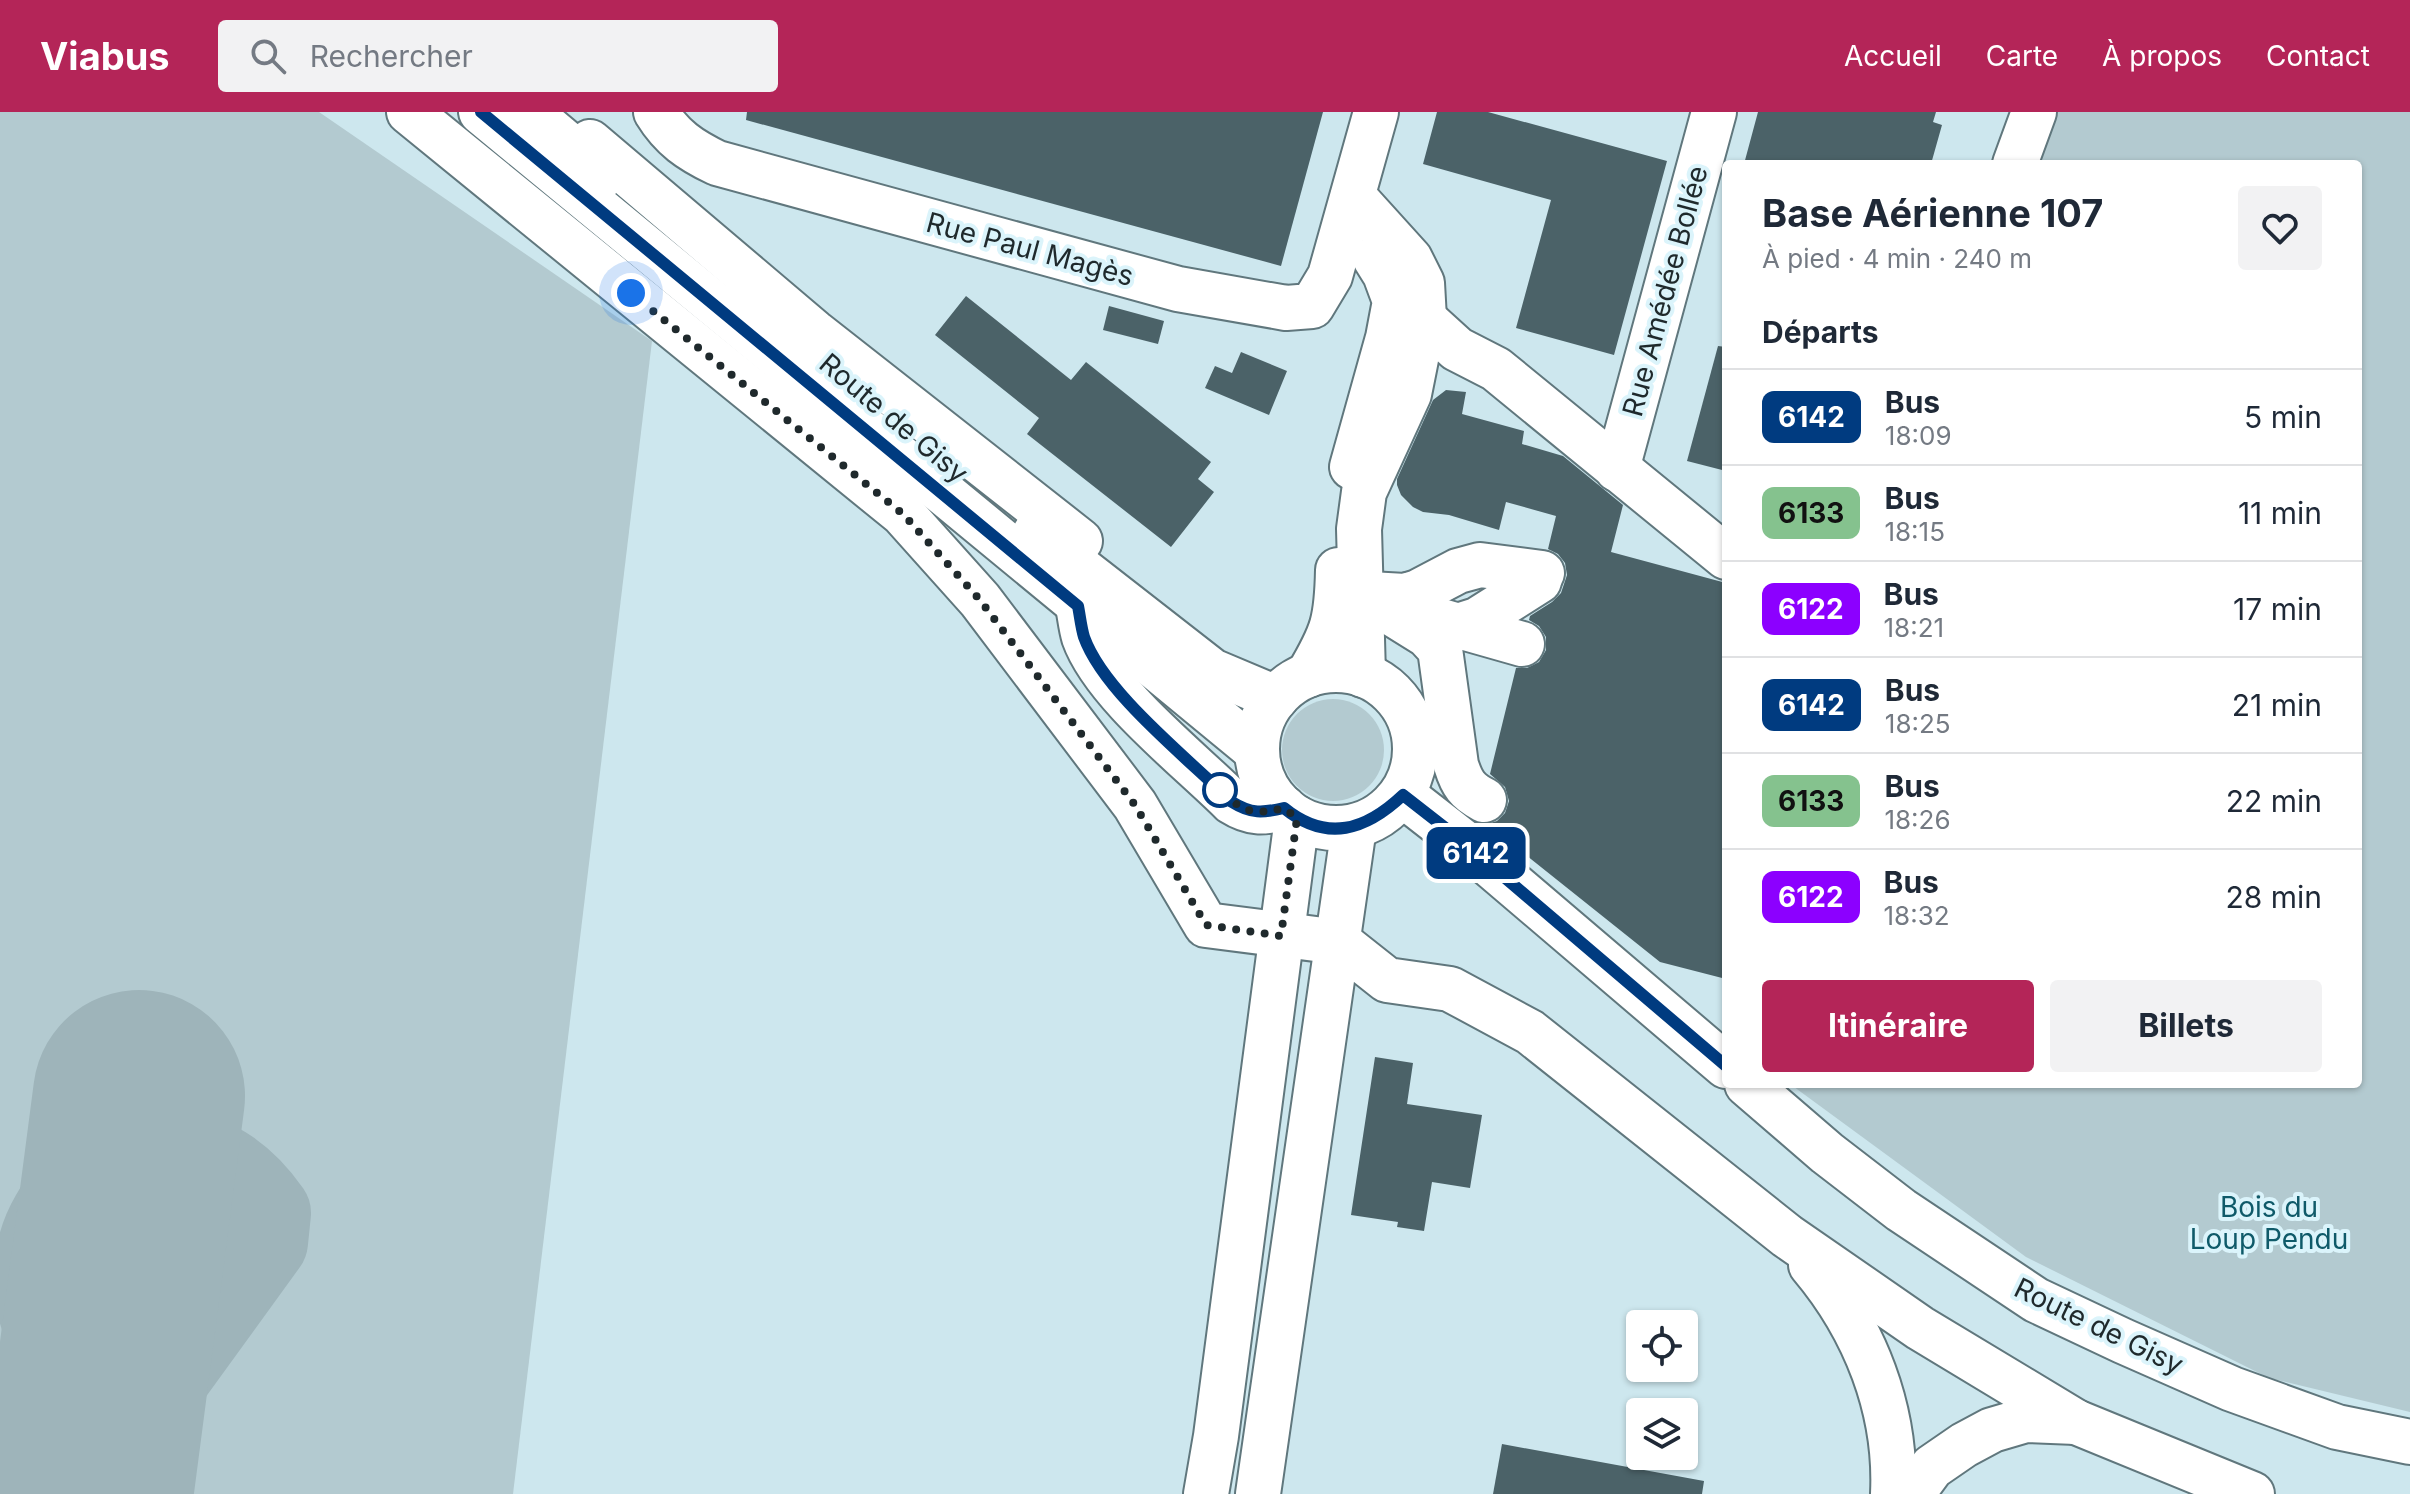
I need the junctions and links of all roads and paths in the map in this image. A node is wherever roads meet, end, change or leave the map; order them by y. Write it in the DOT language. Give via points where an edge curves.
graph roads {
  1 [pos="409,112"];
  2 [pos="481,112"];
  3 [pos="529,112"];
  4 [pos="556,112"];
  5 [pos="656,112"];
  6 [pos="1376,112"];
  7 [pos="1714,112"];
  8 [pos="2034,112"];
  9 [pos="2016,160"];
  10 [pos="1353,196"];
  11 [pos="1410,310"];
  12 [pos="1617,469"];
  13 [pos="1722,554"];
  14 [pos="1078,606"];
  15 [pos="1363,606"];
  16 [pos="1458,626"];
  17 [pos="1522,644"];
  18 [pos="1363,675"];
  19 [pos="1290,687"];
  20 [pos="1257,751"];
  21 [pos="1403,795"];
  22 [pos="1484,800"];
  23 [pos="1290,813"];
  24 [pos="1354,827"];
  25 [pos="1281,936"];
  26 [pos="1339,942"];
  27 [pos="1722,1063"];
  28 [pos="1752,1088"];
  29 [pos="1787,1236"];
  30 [pos="2076,1422"];
  31 [pos="2410,1442"];
  32 [pos="1206,1494"];
  33 [pos="1258,1494"];
  34 [pos="1893,1494"];
  35 [pos="1912,1494"];
  36 [pos="2252,1494"];
  1 -- 25 [label="street" via="903,514 980,600 1135,805 1206,925"];
  2 -- 14 [label="street, Route de Gisy"];
  3 -- 19 [label="street, Route de Gisy" via="995,502 1212,671"];
  4 -- 19 [label="street" via="814,332 1198,635"];
  5 -- 10 [label="street, Rue Paul Magès" via="689,150 717,163 1178,289 1286,308 1312,306 1330,276"];
  6 -- 10 [label="street"];
  7 -- 12 [label="street, Rue Amédée Bollée"];
  8 -- 9 [label="street"];
  10 -- 11 [label="street" via="1364,240"];
  11 -- 12 [label="street" via="1457,349 1496,369"];
  11 -- 15 [label="street" via="1346,491 1338,544"];
  12 -- 13 [label="street"];
  14 -- 20 [label="street, Route de Gisy"];
  14 -- 23 [label="street" via="1096,662 1122,696 1232,802 1247,811"];
  15 -- 16 [label="street"];
  15 -- 16 [label="street" via="1418,592 1480,565 1540,577 1477,620"];
  15 -- 18 [label="street"];
  15 -- 19 [label="street"];
  15 -- 22 [label="street" via="1427,635 1440,649 1461,783"];
  16 -- 17 [label="street"];
  18 -- 19 [label="street" via="1332,670"];
  18 -- 21 [label="street" via="1399,701 1412,724 1416,750"];
  19 -- 20 [label="street" via="1265,714"];
  20 -- 23 [label="street" via="1262,778"];
  21 -- 24 [label="street" via="1386,811"];
  21 -- 27 [label="street"];
  23 -- 24 [label="street" via="1315,826"];
  23 -- 25 [label="street"];
  24 -- 26 [label="street"];
  25 -- 26 [label="street"];
  25 -- 32 [label="street"];
  26 -- 29 [label="street" via="1387,980 1450,989 1530,1032"];
  26 -- 33 [label="street"];
  28 -- 31 [label="street, Route de Gisy" via="1901,1210 2036,1300 2232,1389 2337,1427"];
  29 -- 30 [label="street" via="1920,1328"];
  29 -- 34 [label="street" via="1854,1326 1873,1369 1895,1460"];
  30 -- 35 [label="street" via="2026,1420 1992,1430 1932,1467"];
  30 -- 36 [label="street"];
}
